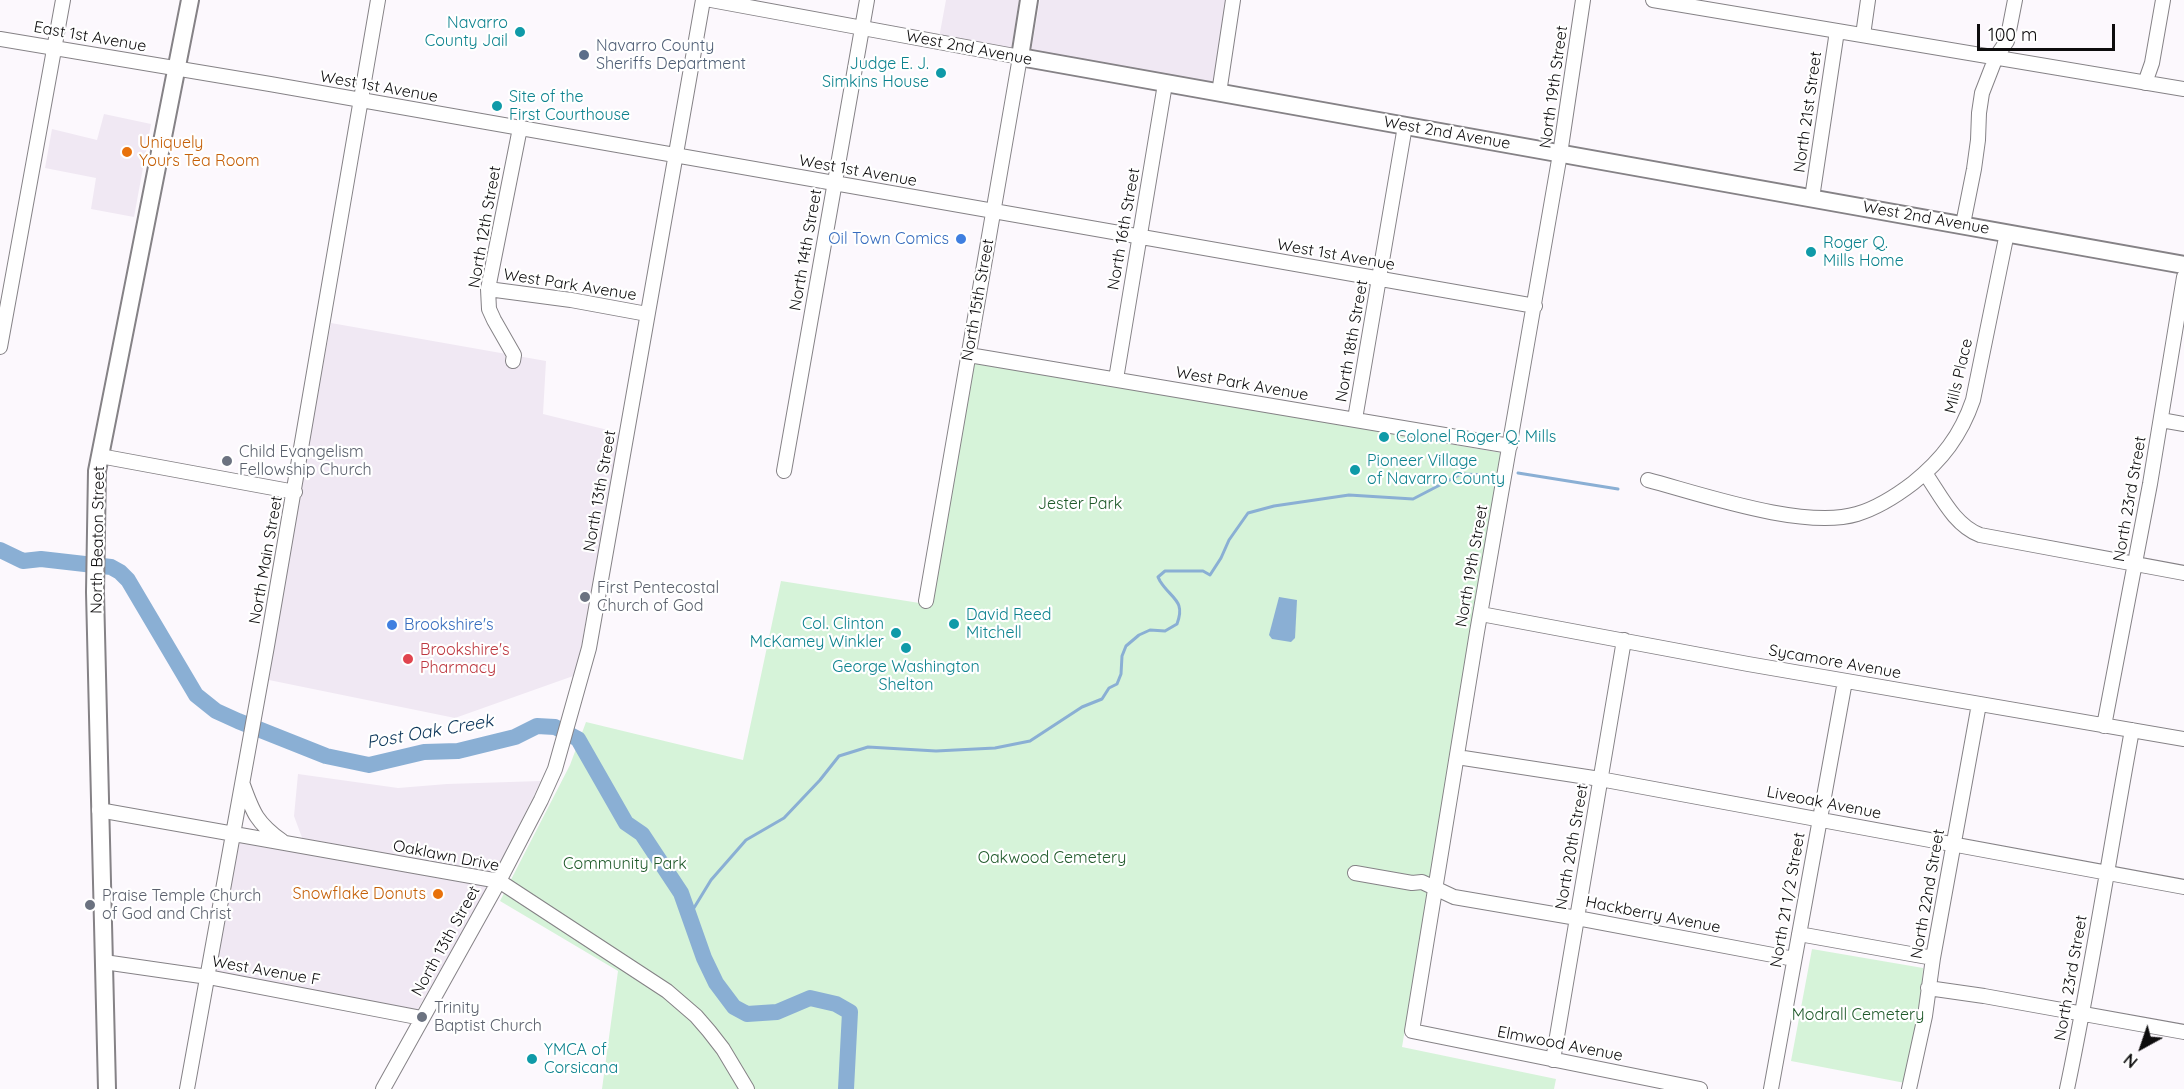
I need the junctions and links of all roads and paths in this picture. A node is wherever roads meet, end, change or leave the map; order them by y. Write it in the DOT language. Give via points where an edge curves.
graph roads {
  1 [pos="63,0"];
  2 [pos="190,0"];
  3 [pos="378,0"];
  4 [pos="703,0"];
  5 [pos="711,0"];
  6 [pos="867,0"];
  7 [pos="1029,0"];
  8 [pos="1233,0"];
  9 [pos="1583,0"];
  10 [pos="1653,0"];
  11 [pos="1868,0"];
  12 [pos="2015,0"];
  13 [pos="2163,0"];
  14 [pos="1713,5"];
  15 [pos="862,28"];
  16 [pos="1837,30"];
  17 [pos="1863,35"];
  18 [pos="0,39"];
  19 [pos="53,48"];
  20 [pos="1020,57"];
  21 [pos="1996,57"];
  22 [pos="175,68"];
  23 [pos="2145,82"];
  24 [pos="1165,84"];
  25 [pos="2184,89"];
  26 [pos="1219,93"];
  27 [pos="362,101"];
  28 [pos="1405,126"];
  29 [pos="520,128"];
  30 [pos="1560,154"];
  31 [pos="676,156"];
  32 [pos="835,183"];
  33 [pos="1812,198"];
  34 [pos="993,211"];
  35 [pos="1963,224"];
  36 [pos="2007,233"];
  37 [pos="1140,237"];
  38 [pos="2184,265"];
  39 [pos="2184,277"];
  40 [pos="1379,279"];
  41 [pos="488,289"];
  42 [pos="1535,306"];
  43 [pos="647,314"];
  44 [pos="0,347"];
  45 [pos="969,355"];
  46 [pos="513,362"];
  47 [pos="1116,379"];
  48 [pos="1355,419"];
  49 [pos="2161,420"];
  50 [pos="2184,424"];
  51 [pos="1510,446"];
  52 [pos="100,456"];
  53 [pos="784,471"];
  54 [pos="1925,473"];
  55 [pos="1648,480"];
  56 [pos="295,492"];
  57 [pos="2135,564"];
  58 [pos="2184,573"];
  59 [pos="926,601"];
  60 [pos="1480,614"];
  61 [pos="1624,640"];
  62 [pos="1845,681"];
  63 [pos="1979,704"];
  64 [pos="2104,726"];
  65 [pos="2132,730"];
  66 [pos="2184,739"];
  67 [pos="1457,757"];
  68 [pos="1600,779"];
  69 [pos="242,783"];
  70 [pos="99,810"];
  71 [pos="1820,819"];
  72 [pos="232,833"];
  73 [pos="286,844"];
  74 [pos="1954,844"];
  75 [pos="1355,873"];
  76 [pos="2105,874"];
  77 [pos="499,881"];
  78 [pos="2184,887"];
  79 [pos="1435,888"];
  80 [pos="1577,918"];
  81 [pos="1799,934"];
  82 [pos="1933,958"];
  83 [pos="1794,959"];
  84 [pos="104,962"];
  85 [pos="208,977"];
  86 [pos="1928,988"];
  87 [pos="2083,1014"];
  88 [pos="422,1018"];
  89 [pos="1412,1031"];
  90 [pos="2184,1032"];
  91 [pos="1553,1059"];
  92 [pos="107,1089"];
  93 [pos="187,1089"];
  94 [pos="383,1089"];
  95 [pos="747,1089"];
  96 [pos="1700,1089"];
  97 [pos="1771,1089"];
  98 [pos="1910,1089"];
  99 [pos="2067,1089"];
  1 -- 19 [label="street"];
  2 -- 22 [label="main road, North Beaton Street"];
  3 -- 27 [label="street, North Main Street"];
  4 -- 31 [label="street, North 13th Street"];
  5 -- 15 [label="street, West 2nd Avenue"];
  6 -- 15 [label="street, North 14th Street"];
  7 -- 20 [label="main road, North 15th Street"];
  8 -- 26 [label="street"];
  9 -- 30 [label="street, North 19th Street"];
  10 -- 14 [label="street"];
  11 -- 17 [label="street"];
  12 -- 21 [label="street" via="2007,41"];
  13 -- 23 [label="street"];
  14 -- 16 [label="street"];
  15 -- 20 [label="street, West 2nd Avenue"];
  15 -- 32 [label="street, North 14th Street"];
  16 -- 17 [label="street"];
  16 -- 33 [label="street, North 21st Street"];
  17 -- 21 [label="street"];
  18 -- 19 [label="street, East 1st Avenue"];
  19 -- 22 [label="street, East 1st Avenue"];
  19 -- 44 [label="street"];
  20 -- 24 [label="main road, West 2nd Avenue"];
  20 -- 34 [label="street, North 15th Street"];
  21 -- 23 [label="street"];
  21 -- 35 [label="street" via="1978,112 1975,161"];
  22 -- 27 [label="street, West 1st Avenue"];
  22 -- 52 [label="main road, North Beaton Street"];
  23 -- 25 [label="street"];
  24 -- 26 [label="main road, West 2nd Avenue"];
  24 -- 37 [label="street, North 16th Street"];
  26 -- 28 [label="main road, West 2nd Avenue"];
  27 -- 29 [label="street, West 1st Avenue"];
  27 -- 56 [label="street, North Main Street"];
  28 -- 30 [label="main road, West 2nd Avenue"];
  28 -- 40 [label="street, North 18th Street"];
  29 -- 31 [label="street, West 1st Avenue"];
  29 -- 41 [label="street, North 12th Street"];
  30 -- 33 [label="main road, West 2nd Avenue"];
  30 -- 42 [label="street, North 19th Street"];
  31 -- 32 [label="street, West 1st Avenue"];
  31 -- 43 [label="street, North 13th Street"];
  32 -- 34 [label="street, West 1st Avenue"];
  32 -- 53 [label="street, North 14th Street"];
  33 -- 35 [label="main road, West 2nd Avenue"];
  34 -- 37 [label="street, West 1st Avenue"];
  34 -- 45 [label="street, North 15th Street"];
  35 -- 36 [label="main road, West 2nd Avenue"];
  36 -- 38 [label="main road, West 2nd Avenue"];
  36 -- 54 [label="street, Mills Place" via="1973,400 1955,440"];
  37 -- 40 [label="street, West 1st Avenue"];
  37 -- 47 [label="street, North 16th Street"];
  39 -- 49 [label="street, North 23rd Street"];
  40 -- 42 [label="street, West 1st Avenue"];
  40 -- 48 [label="street, North 18th Street"];
  41 -- 43 [label="street, West Park Avenue"];
  41 -- 46 [label="street, North 12th Street" via="489,309 514,355"];
  42 -- 51 [label="street, North 19th Street"];
  43 -- 77 [label="street, North 13th Street" via="589,648 555,770"];
  45 -- 47 [label="street, West Park Avenue"];
  45 -- 59 [label="street, North 15th Street"];
  47 -- 48 [label="street, West Park Avenue"];
  48 -- 51 [label="street, West Park Avenue"];
  49 -- 50 [label="street"];
  49 -- 57 [label="street, North 23rd Street"];
  51 -- 60 [label="street, North 19th Street"];
  52 -- 56 [label="street"];
  52 -- 70 [label="main road, North Beaton Street" via="95,592"];
  54 -- 55 [label="street, Mills Place" via="1886,502 1858,514 1835,517 1773,512"];
  54 -- 57 [label="street" via="1960,525 1970,531"];
  56 -- 69 [label="street, North Main Street"];
  57 -- 58 [label="street"];
  57 -- 64 [label="street, North 23rd Street"];
  60 -- 61 [label="street, Sycamore Avenue"];
  60 -- 67 [label="street, North 19th Street"];
  61 -- 62 [label="street, Sycamore Avenue"];
  61 -- 68 [label="street, North 20th Street"];
  62 -- 63 [label="street, Sycamore Avenue"];
  62 -- 71 [label="street, North 21 1/2 Street"];
  63 -- 64 [label="street, Sycamore Avenue"];
  63 -- 74 [label="street, North 22nd Street"];
  64 -- 65 [label="street, Sycamore Avenue"];
  65 -- 66 [label="street, Sycamore Avenue"];
  65 -- 76 [label="street, North 23rd Street"];
  67 -- 68 [label="street, Liveoak Avenue"];
  67 -- 79 [label="street, North 19th Street"];
  68 -- 71 [label="street, Liveoak Avenue"];
  68 -- 80 [label="street, North 20th Street"];
  69 -- 72 [label="street, North Main Street"];
  69 -- 73 [label="street" via="254,815"];
  70 -- 72 [label="street, Oaklawn Drive"];
  70 -- 84 [label="main road, North Beaton Street"];
  71 -- 74 [label="street, Liveoak Avenue"];
  71 -- 81 [label="street, North 21 1/2 Street"];
  72 -- 73 [label="street, Oaklawn Drive"];
  72 -- 85 [label="street, North Main Street"];
  73 -- 77 [label="street, Oaklawn Drive"];
  74 -- 76 [label="street, Liveoak Avenue"];
  74 -- 82 [label="street, North 22nd Street"];
  75 -- 79 [label="street" via="1422,882"];
  76 -- 78 [label="street, Liveoak Avenue"];
  76 -- 87 [label="street, North 23rd Street"];
  77 -- 88 [label="street, North 13th Street"];
  77 -- 95 [label="street, Oaklawn Drive" via="652,979 682,1003 723,1049"];
  79 -- 80 [label="street, Hackberry Avenue" via="1454,897"];
  79 -- 89 [label="street, North 19th Street"];
  80 -- 83 [label="street, Hackberry Avenue"];
  80 -- 91 [label="street, North 20th Street"];
  81 -- 82 [label="street"];
  81 -- 83 [label="street, North 21 1/2 Street"];
  82 -- 86 [label="street, North 22nd Street"];
  83 -- 97 [label="street, North 21 1/2 Street"];
  84 -- 85 [label="street, West Avenue F"];
  84 -- 92 [label="main road, North Beaton Street"];
  85 -- 88 [label="street, West Avenue F"];
  85 -- 93 [label="street, North Main Street"];
  86 -- 87 [label="street"];
  86 -- 98 [label="street, North 22nd Street"];
  87 -- 90 [label="street"];
  87 -- 99 [label="street, North 23rd Street"];
  88 -- 94 [label="street, North 13th Street"];
  89 -- 91 [label="street, Elmwood Avenue"];
  91 -- 96 [label="street, Elmwood Avenue"];
}
